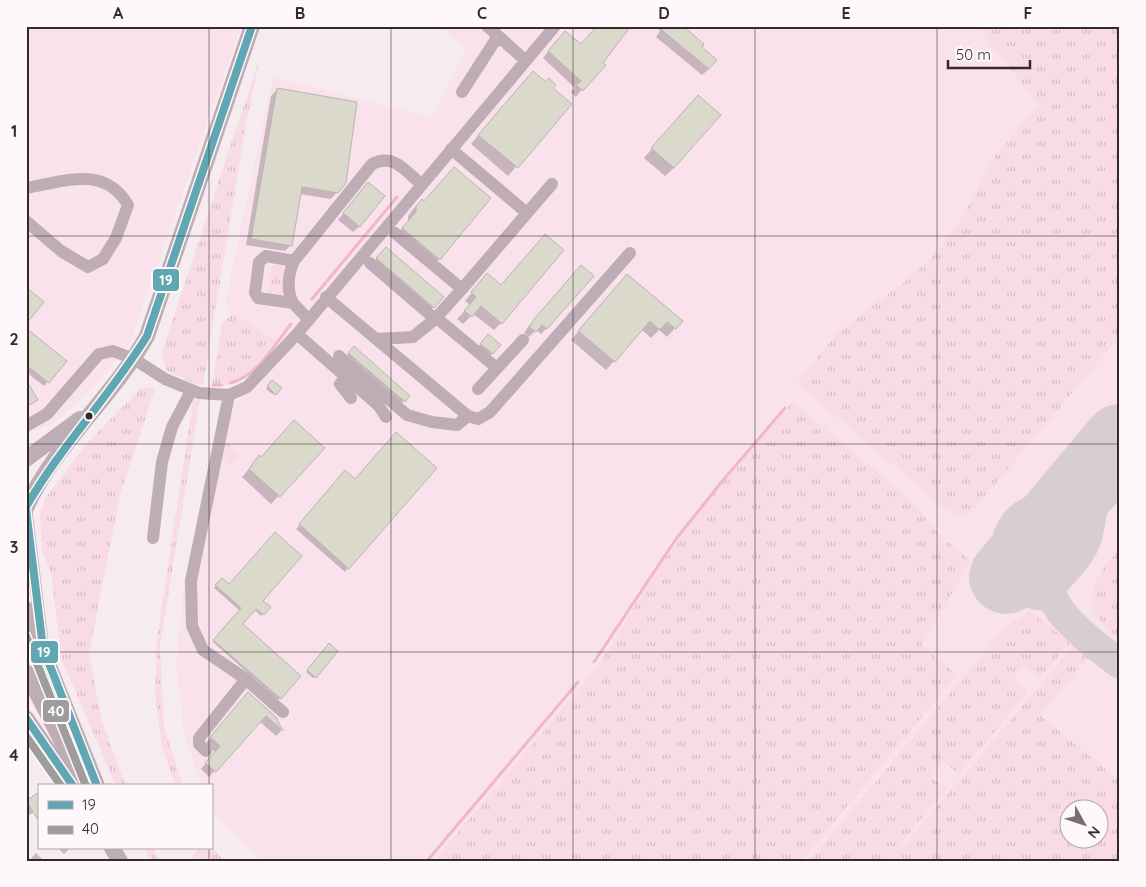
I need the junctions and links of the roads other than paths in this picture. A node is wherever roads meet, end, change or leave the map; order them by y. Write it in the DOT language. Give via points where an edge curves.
graph roads {
  1 [pos="252,26"];
  2 [pos="487,26"];
  3 [pos="555,26"];
  4 [pos="498,36"];
  5 [pos="526,60"];
  6 [pos="462,92"];
  7 [pos="451,149"];
  8 [pos="421,184"];
  9 [pos="552,184"];
  10 [pos="26,188"];
  11 [pos="526,213"];
  12 [pos="26,221"];
  13 [pos="395,233"];
  14 [pos="630,253"];
  15 [pos="294,261"];
  16 [pos="370,264"];
  17 [pos="462,289"];
  18 [pos="326,297"];
  19 [pos="293,303"];
  20 [pos="308,319"];
  21 [pos="435,319"];
  22 [pos="297,334"];
  23 [pos="376,339"];
  24 [pos="523,340"];
  25 [pos="339,356"];
  26 [pos="134,359"];
  27 [pos="497,368"];
  28 [pos="346,376"];
  29 [pos="361,382"];
  30 [pos="478,389"];
  31 [pos="191,391"];
  32 [pos="229,395"];
  33 [pos="351,398"];
  34 [pos="94,409"];
  35 [pos="468,416"];
  36 [pos="386,417"];
  37 [pos="26,426"];
  38 [pos="28,456"];
  39 [pos="26,507"];
  40 [pos="153,538"];
  41 [pos="26,610"];
  42 [pos="42,648"];
  43 [pos="26,672"];
  44 [pos="246,680"];
  45 [pos="283,712"];
  46 [pos="26,718"];
  47 [pos="206,751"];
  48 [pos="71,784"];
  49 [pos="84,784"];
  50 [pos="96,784"];
  51 [pos="114,850"];
  52 [pos="123,861"];
  1 -- 26 [label="main road" via="157,312"];
  2 -- 4 [label="street"];
  3 -- 5 [label="street"];
  4 -- 5 [label="street"];
  4 -- 6 [label="street"];
  5 -- 7 [label="street"];
  7 -- 8 [label="street"];
  7 -- 11 [label="street"];
  8 -- 15 [label="street" via="389,159 372,164"];
  8 -- 18 [label="street"];
  9 -- 11 [label="street"];
  10 -- 12 [label="street" via="76,177 96,179 120,192 128,205 116,238 103,259 88,267 61,251"];
  11 -- 17 [label="street"];
  13 -- 17 [label="street"];
  14 -- 35 [label="street" via="490,412 478,419"];
  15 -- 19 [label="street" via="288,281"];
  15 -- 19 [label="street" via="266,256 259,262 255,293 258,298"];
  16 -- 21 [label="street"];
  17 -- 21 [label="street"];
  18 -- 20 [label="street"];
  18 -- 23 [label="street"];
  19 -- 20 [label="street"];
  20 -- 22 [label="street"];
  21 -- 23 [label="street" via="413,337"];
  21 -- 27 [label="street"];
  22 -- 28 [label="street"];
  22 -- 32 [label="street" via="258,377 236,394"];
  23 -- 35 [label="street"];
  24 -- 27 [label="street"];
  25 -- 29 [label="street"];
  26 -- 31 [label="street"];
  26 -- 34 [label="main road"];
  26 -- 37 [label="street" via="113,351 99,354 46,414"];
  27 -- 30 [label="street"];
  28 -- 29 [label="street"];
  28 -- 33 [label="street" via="340,384"];
  29 -- 35 [label="street" via="407,415 457,425"];
  29 -- 36 [label="street"];
  31 -- 32 [label="street"];
  31 -- 40 [label="street" via="172,427 162,462"];
  32 -- 44 [label="street" via="190,581 192,626 203,650"];
  34 -- 38 [label="main road"];
  34 -- 39 [label="main road"];
  39 -- 42 [label="street"];
  41 -- 42 [label="main road"];
  42 -- 50 [label="main road"];
  43 -- 49 [label="main road"];
  44 -- 45 [label="street"];
  44 -- 47 [label="street" via="199,738 199,744"];
  46 -- 48 [label="main road"];
  51 -- 52 [label="main road"];
}
